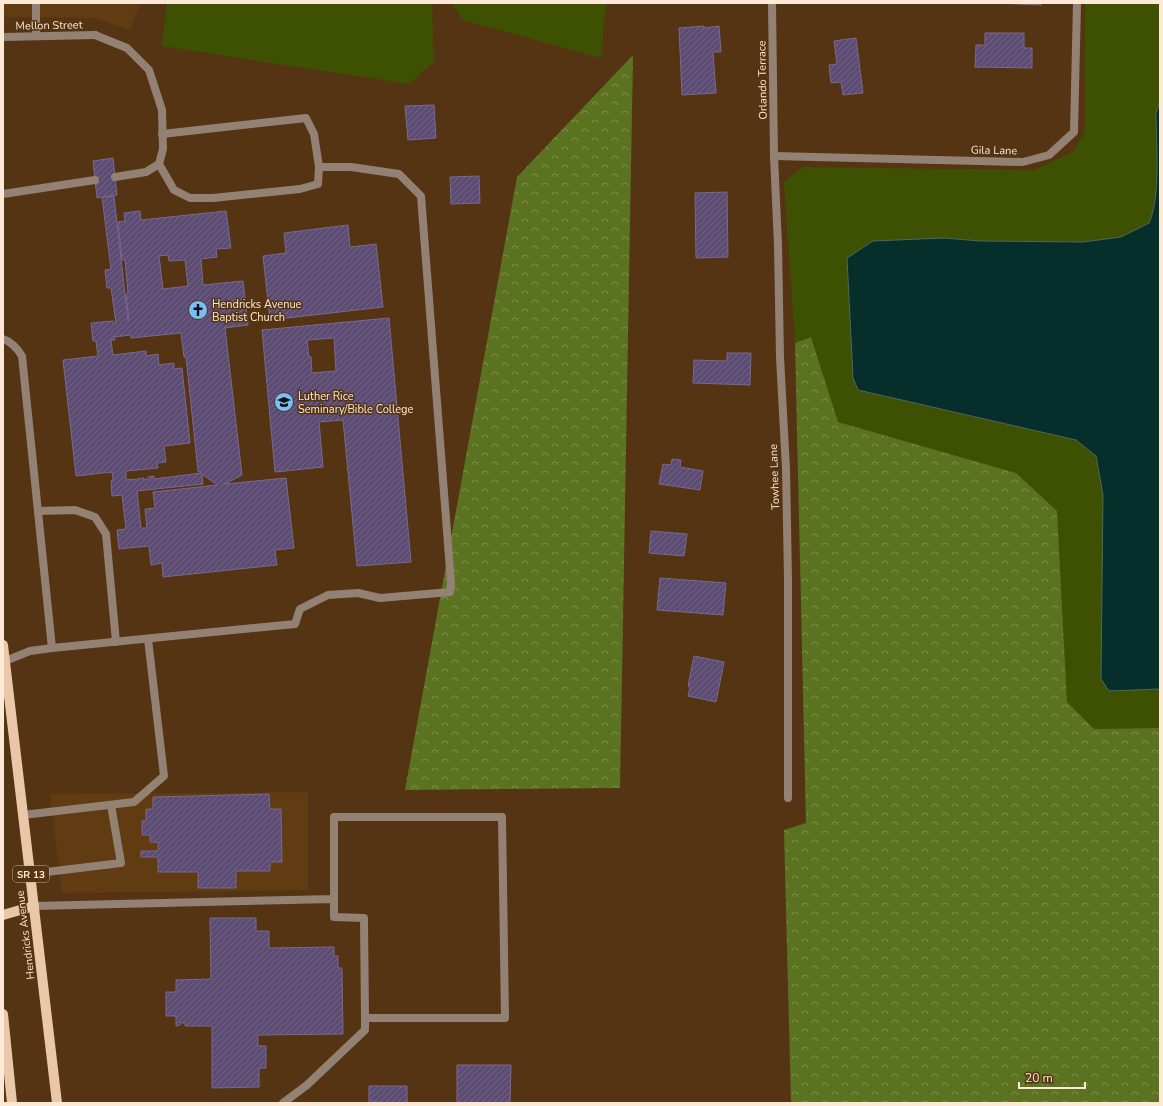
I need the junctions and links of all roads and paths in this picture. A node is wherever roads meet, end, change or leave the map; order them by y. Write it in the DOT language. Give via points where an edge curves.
graph roads {
  1 [pos="36,3"];
  2 [pos="772,3"];
  3 [pos="1077,3"];
  4 [pos="36,36"];
  5 [pos="3,37"];
  6 [pos="162,134"];
  7 [pos="774,156"];
  8 [pos="159,164"];
  9 [pos="319,167"];
  10 [pos="115,177"];
  11 [pos="95,180"];
  12 [pos="3,194"];
  13 [pos="3,339"];
  14 [pos="38,511"];
  15 [pos="148,639"];
  16 [pos="116,642"];
  17 [pos="3,645"];
  18 [pos="52,648"];
  19 [pos="4,661"];
  20 [pos="788,798"];
  21 [pos="111,805"];
  22 [pos="23,815"];
  23 [pos="30,874"];
  24 [pos="334,899"];
  25 [pos="34,906"];
  26 [pos="3,915"];
  27 [pos="3,1014"];
  28 [pos="365,1018"];
  29 [pos="12,1103"];
  30 [pos="57,1103"];
  31 [pos="283,1103"];
  1 -- 4 [label="street"];
  2 -- 7 [label="street, Orlando Terrace"];
  3 -- 7 [label="street, Gila Lane" via="1074,132 1049,155 1023,162"];
  4 -- 5 [label="street, Mellon Street"];
  4 -- 6 [label="street, Mellon Street" via="95,35 127,48 149,70 162,110"];
  6 -- 8 [label="street" via="163,149"];
  6 -- 9 [label="street" via="306,118 314,134"];
  7 -- 20 [label="street, Towhee Lane" via="786,469"];
  8 -- 9 [label="street" via="174,190 190,198 300,189 318,184"];
  8 -- 10 [label="street" via="146,172"];
  9 -- 15 [label="street" via="351,167 399,174 421,196 452,584 450,592 380,598 358,593 328,595 300,609 294,624"];
  11 -- 12 [label="street"];
  13 -- 14 [label="street" via="22,356"];
  14 -- 16 [label="street" via="75,510 95,517 106,534"];
  14 -- 18 [label="street"];
  15 -- 16 [label="street"];
  15 -- 21 [label="street" via="164,776 134,802"];
  16 -- 18 [label="street"];
  17 -- 19 [label="main road, Hendricks Avenue / SR 13"];
  18 -- 19 [label="street" via="30,651"];
  19 -- 22 [label="main road, Hendricks Avenue / SR 13"];
  21 -- 22 [label="street"];
  21 -- 23 [label="street" via="121,863"];
  22 -- 23 [label="main road, Hendricks Avenue / SR 13"];
  23 -- 25 [label="main road, Hendricks Avenue / SR 13"];
  24 -- 25 [label="street"];
  24 -- 28 [label="street" via="334,917 364,918"];
  24 -- 28 [label="street" via="334,817 502,817 505,1018"];
  25 -- 26 [label="main road"];
  25 -- 30 [label="main road, Hendricks Avenue / SR 13"];
  27 -- 29 [label="main road"];
  28 -- 31 [label="street" via="365,1030 308,1085"];
}
